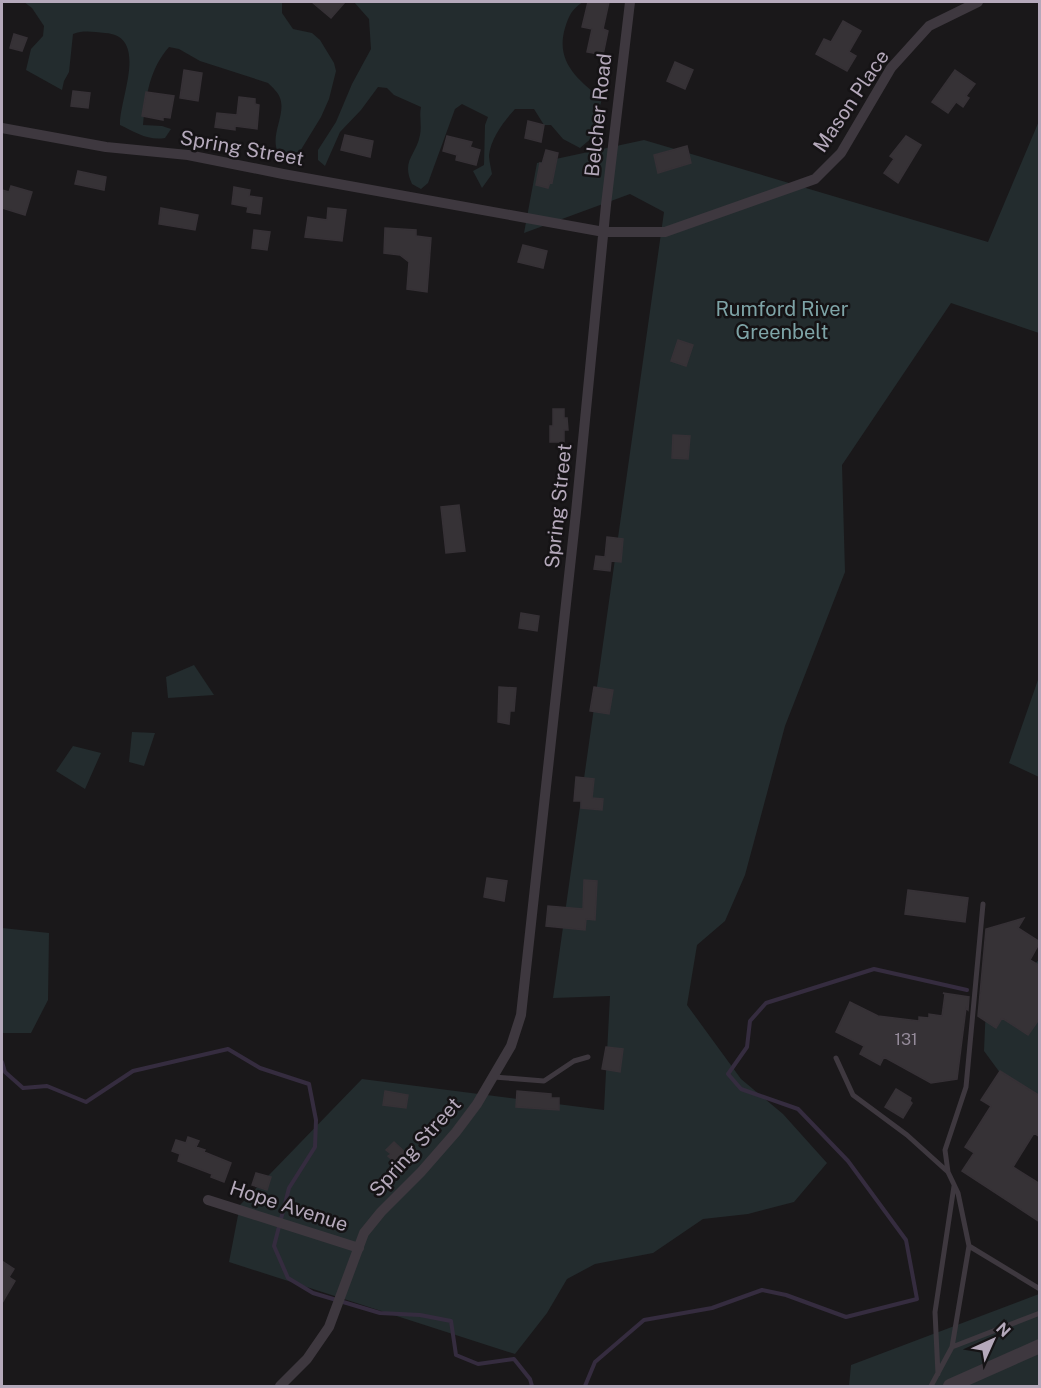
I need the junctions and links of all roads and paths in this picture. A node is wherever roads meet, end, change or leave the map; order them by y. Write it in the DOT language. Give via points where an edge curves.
graph roads {
  1 [pos="630,2"];
  2 [pos="978,2"];
  3 [pos="2,128"];
  4 [pos="604,232"];
  5 [pos="983,904"];
  6 [pos="588,1057"];
  7 [pos="836,1058"];
  8 [pos="494,1077"];
  9 [pos="948,1172"];
  10 [pos="954,1184"];
  11 [pos="208,1200"];
  12 [pos="969,1246"];
  13 [pos="359,1248"];
  14 [pos="1040,1289"];
  15 [pos="1040,1313"];
  16 [pos="1040,1346"];
  17 [pos="952,1347"];
  18 [pos="938,1374"];
  19 [pos="280,1386"];
  20 [pos="931,1386"];
  21 [pos="950,1386"];
  1 -- 4 [label="street, Belcher Road"];
  2 -- 4 [label="street, Mason Place" via="929,26 891,68 842,153 815,179 665,232"];
  3 -- 4 [label="street, Spring Street" via="106,147 188,155"];
  4 -- 8 [label="street, Spring Street" via="521,1015 511,1047"];
  5 -- 9 [label="lane" via="966,1087 945,1150"];
  6 -- 8 [label="lane" via="574,1060 544,1081"];
  7 -- 9 [label="lane" via="853,1095"];
  8 -- 13 [label="street, Spring Street" via="456,1132 364,1233"];
  9 -- 10 [label="lane"];
  10 -- 12 [label="lane"];
  10 -- 18 [label="lane" via="934,1312"];
  11 -- 13 [label="street, Hope Avenue"];
  12 -- 14 [label="lane"];
  12 -- 17 [label="lane"];
  13 -- 19 [label="street, Spring Street" via="326,1332 307,1359"];
  15 -- 17 [label="lane"];
  16 -- 21 [label="street"];
  17 -- 18 [label="lane"];
  18 -- 20 [label="lane"];
}
